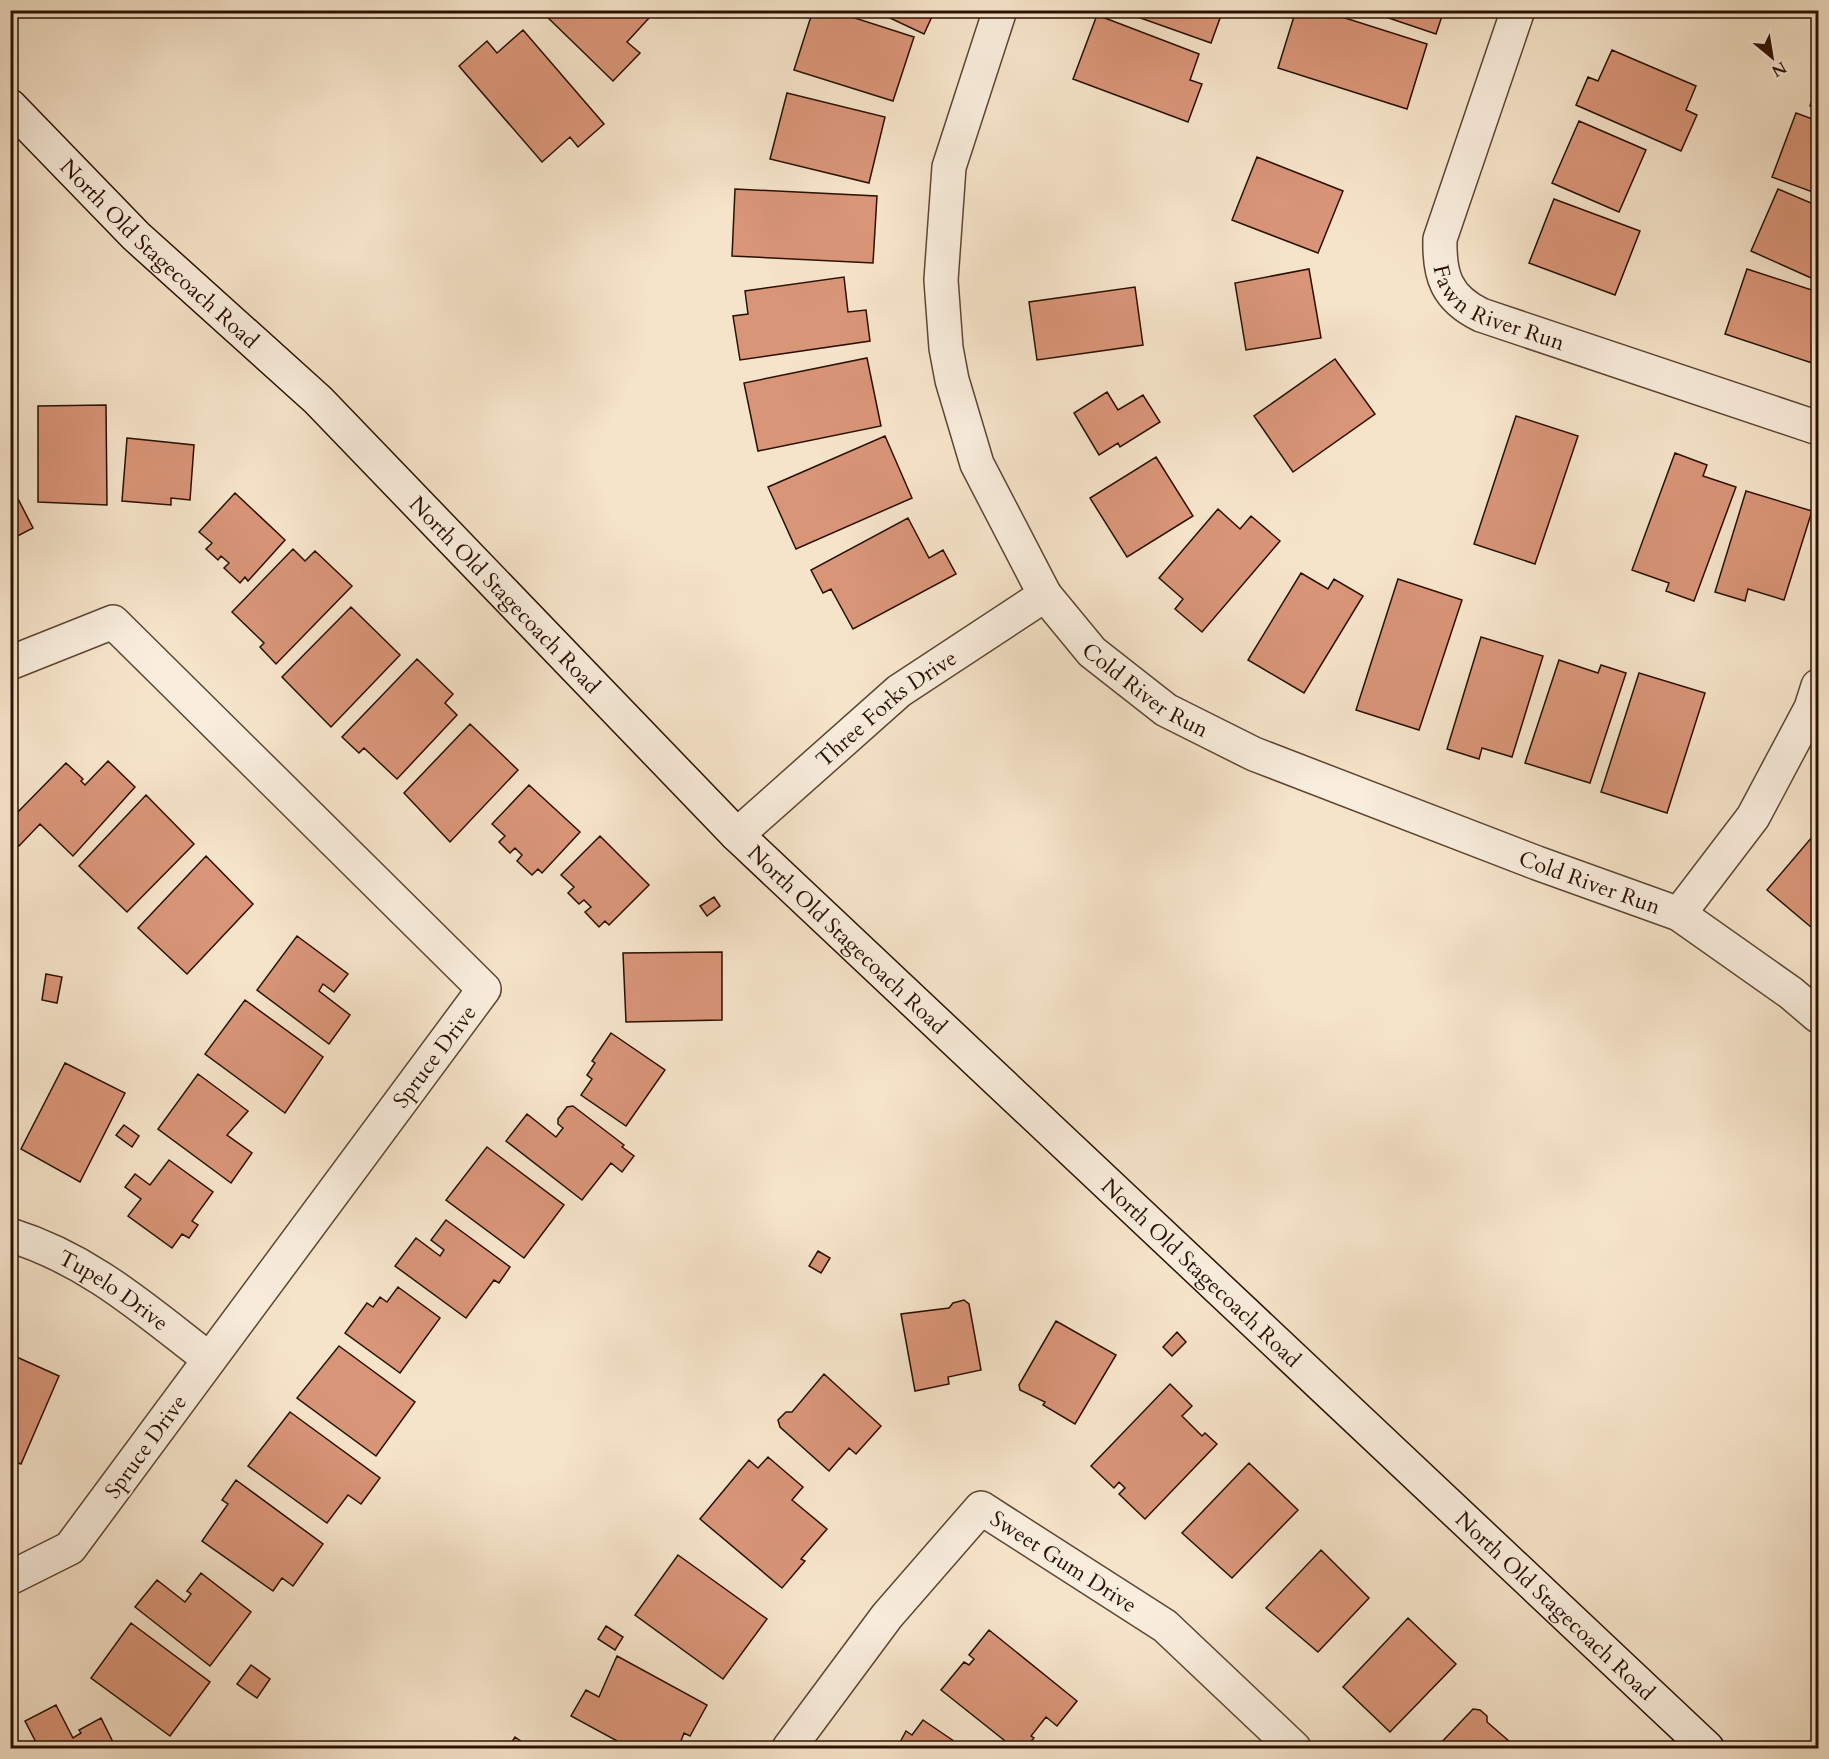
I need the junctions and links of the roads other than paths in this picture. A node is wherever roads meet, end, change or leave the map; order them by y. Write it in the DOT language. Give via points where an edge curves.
graph roads {
  1 [pos="1000,10"];
  2 [pos="1518,10"];
  3 [pos="10,106"];
  4 [pos="1818,428"];
  5 [pos="1045,595"];
  6 [pos="10,663"];
  7 [pos="1818,686"];
  8 [pos="737,835"];
  9 [pos="1679,914"];
  10 [pos="1818,1016"];
  11 [pos="10,1235"];
  12 [pos="209,1359"];
  13 [pos="10,1578"];
  14 [pos="789,1749"];
  15 [pos="1294,1749"];
  16 [pos="1707,1749"];
  1 -- 5 [label="street, Cold River Run" via="950,167 941,280 946,348 977,464"];
  2 -- 4 [label="street, Fawn River Run" via="1440,239 1442,273 1457,301 1481,315"];
  3 -- 8 [label="street, North Old Stagecoach Road" via="136,236 318,400"];
  5 -- 8 [label="street, Three Forks Drive" via="899,691"];
  5 -- 9 [label="street, Cold River Run" via="1092,652 1166,710 1254,754"];
  6 -- 12 [label="street, Spruce Drive" via="113,622 484,989"];
  7 -- 9 [label="street" via="1811,708 1753,817"];
  8 -- 16 [label="street, North Old Stagecoach Road"];
  9 -- 10 [label="street, Cold River Run"];
  11 -- 12 [label="street, Tupelo Drive" via="47,1246 108,1280"];
  12 -- 13 [label="street, Spruce Drive" via="70,1548"];
  14 -- 15 [label="street, Sweet Gum Drive" via="887,1616 981,1508 1165,1626"];
}
